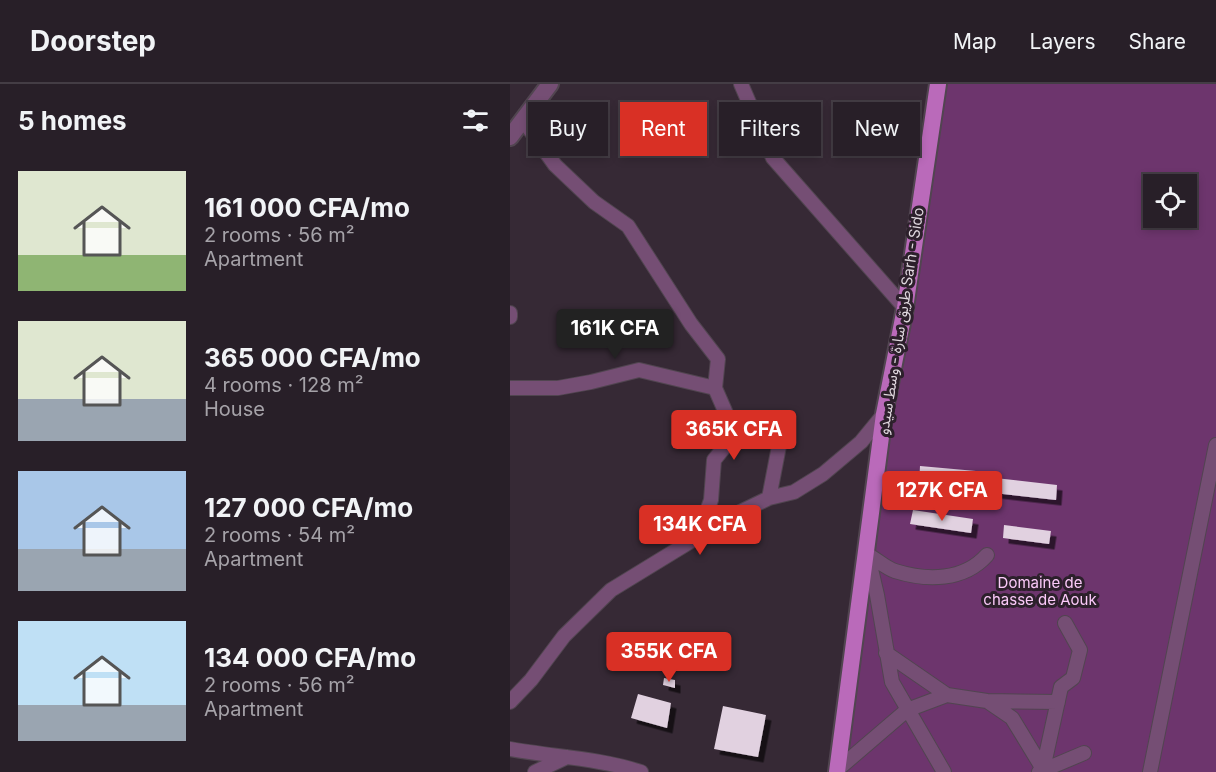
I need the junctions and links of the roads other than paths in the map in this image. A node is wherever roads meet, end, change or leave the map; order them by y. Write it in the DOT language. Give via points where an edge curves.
graph roads {
  1 [pos="550,84"];
  2 [pos="741,84"];
  3 [pos="938,84"];
  4 [pos="523,120"];
  5 [pos="510,137"];
  6 [pos="905,308"];
  7 [pos="510,388"];
  8 [pos="715,388"];
  9 [pos="884,414"];
  10 [pos="780,441"];
  11 [pos="1216,445"];
  12 [pos="769,498"];
  13 [pos="697,539"];
  14 [pos="867,554"];
  15 [pos="987,555"];
  16 [pos="1065,624"];
  17 [pos="886,653"];
  18 [pos="531,680"];
  19 [pos="510,690"];
  20 [pos="947,694"];
  21 [pos="987,701"];
  22 [pos="510,702"];
  23 [pos="1058,702"];
  24 [pos="907,710"];
  25 [pos="510,749"];
  26 [pos="1084,753"];
  27 [pos="569,756"];
  28 [pos="1041,770"];
  29 [pos="837,771"];
  30 [pos="535,772"];
  31 [pos="641,772"];
  32 [pos="944,772"];
  33 [pos="1150,772"];
  1 -- 4 [label="street"];
  2 -- 6 [label="street" via="773,158"];
  3 -- 6 [label="main road, طريق سارة - وسط سيدو Sarh - Sido"];
  4 -- 5 [label="street"];
  4 -- 8 [label="street" via="555,165 594,202 628,226 718,359"];
  6 -- 9 [label="main road, طريق سارة - وسط سيدو Sarh - Sido"];
  7 -- 8 [label="street" via="558,388 639,370"];
  8 -- 13 [label="street" via="735,434 714,460 711,500"];
  9 -- 12 [label="street" via="861,442 823,474 794,492"];
  9 -- 14 [label="main road, طريق سارة - وسط سيدو Sarh - Sido"];
  10 -- 12 [label="street"];
  11 -- 33 [label="street"];
  12 -- 13 [label="street"];
  13 -- 18 [label="street" via="611,590 564,636"];
  14 -- 15 [label="street" via="893,570 949,577 976,567"];
  14 -- 17 [label="street"];
  14 -- 29 [label="main road, طريق سارة - وسط سيدو Sarh - Sido"];
  16 -- 23 [label="street" via="1080,650 1073,678 1061,687"];
  17 -- 20 [label="street"];
  17 -- 24 [label="street" via="892,682"];
  18 -- 19 [label="street"];
  18 -- 22 [label="street"];
  20 -- 21 [label="street"];
  20 -- 24 [label="street"];
  21 -- 23 [label="street"];
  21 -- 28 [label="street" via="1012,718"];
  23 -- 28 [label="street"];
  24 -- 29 [label="street"];
  24 -- 32 [label="street"];
  25 -- 27 [label="street"];
  26 -- 28 [label="street"];
  27 -- 30 [label="street"];
  27 -- 31 [label="street"];
}
